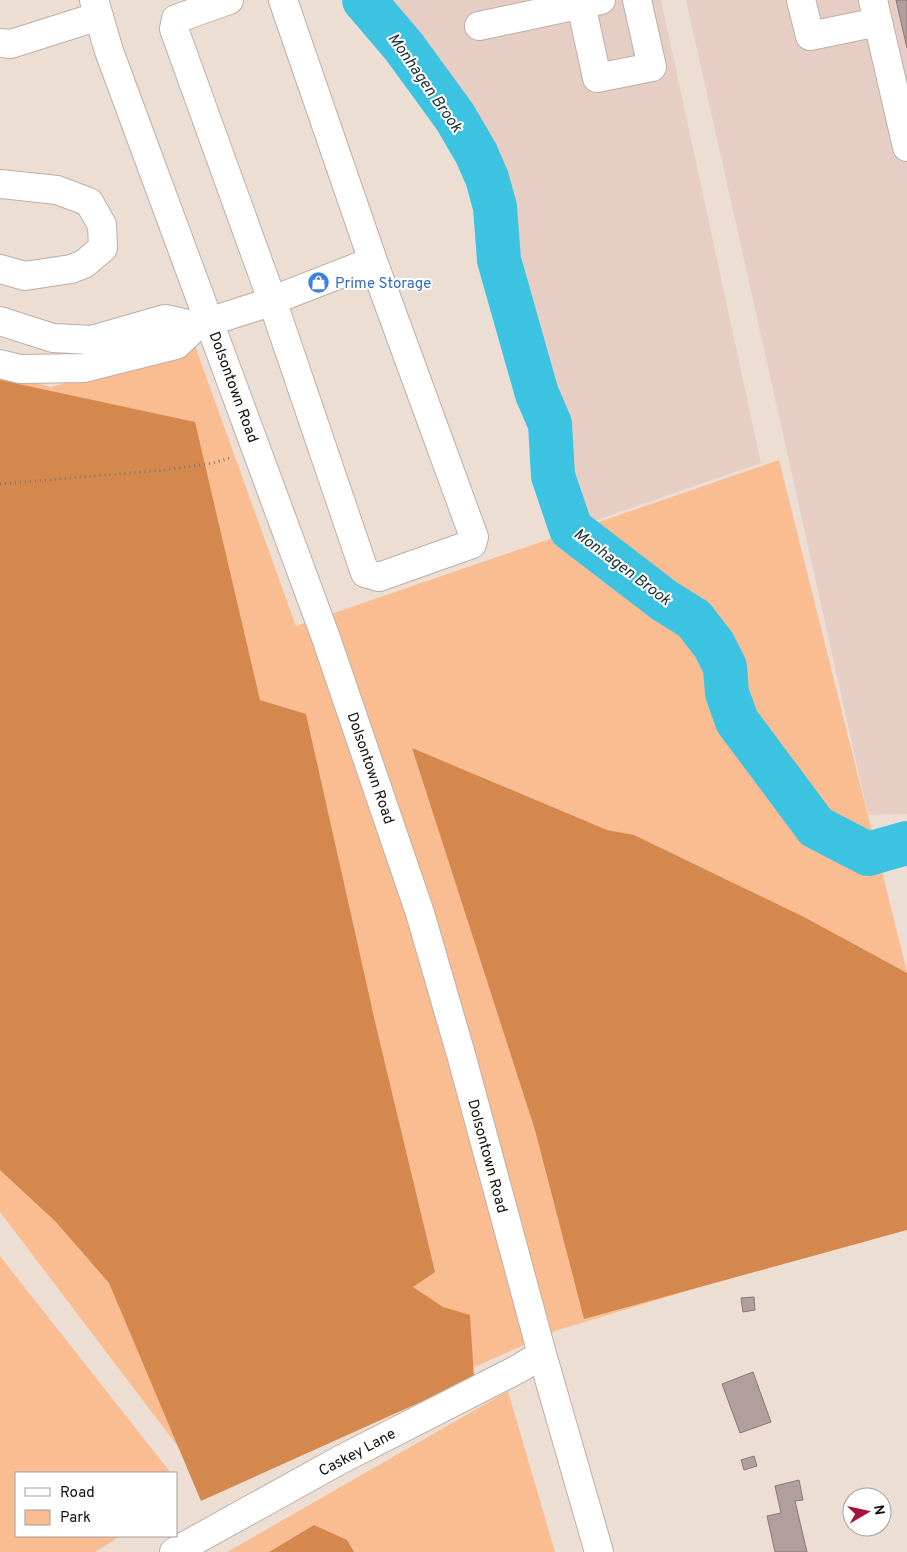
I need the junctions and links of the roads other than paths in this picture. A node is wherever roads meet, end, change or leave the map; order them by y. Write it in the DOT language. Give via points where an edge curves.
graph roads {
  1 [pos="229,0"];
  2 [pos="283,0"];
  3 [pos="638,0"];
  4 [pos="801,0"];
  5 [pos="591,2"];
  6 [pos="96,8"];
  7 [pos="876,11"];
  8 [pos="479,26"];
  9 [pos="0,43"];
  10 [pos="907,147"];
  11 [pos="0,184"];
  12 [pos="373,260"];
  13 [pos="0,269"];
  14 [pos="272,300"];
  15 [pos="0,321"];
  16 [pos="203,323"];
  17 [pos="0,364"];
  18 [pos="542,1354"];
  19 [pos="174,1552"];
  20 [pos="599,1552"];
  1 -- 14 [label="street" via="176,19 174,29"];
  2 -- 12 [label="street"];
  3 -- 5 [label="street" via="652,67 597,78"];
  4 -- 7 [label="street" via="810,36"];
  5 -- 8 [label="street"];
  6 -- 9 [label="street" via="11,44"];
  6 -- 16 [label="street, Dolsontown Road"];
  7 -- 10 [label="street"];
  11 -- 13 [label="street" via="57,190 89,202 102,225 103,248 84,264 71,269 25,276"];
  12 -- 14 [label="street"];
  12 -- 14 [label="street" via="474,537 472,544 379,577 365,572"];
  14 -- 16 [label="street"];
  15 -- 16 [label="street" via="53,338 92,340 165,319"];
  16 -- 17 [label="street" via="176,345 84,368 20,370"];
  16 -- 18 [label="street, Dolsontown Road" via="257,449 362,740 420,914"];
  18 -- 19 [label="street, Caskey Lane"];
  18 -- 20 [label="street, Dolsontown Road"];
}
